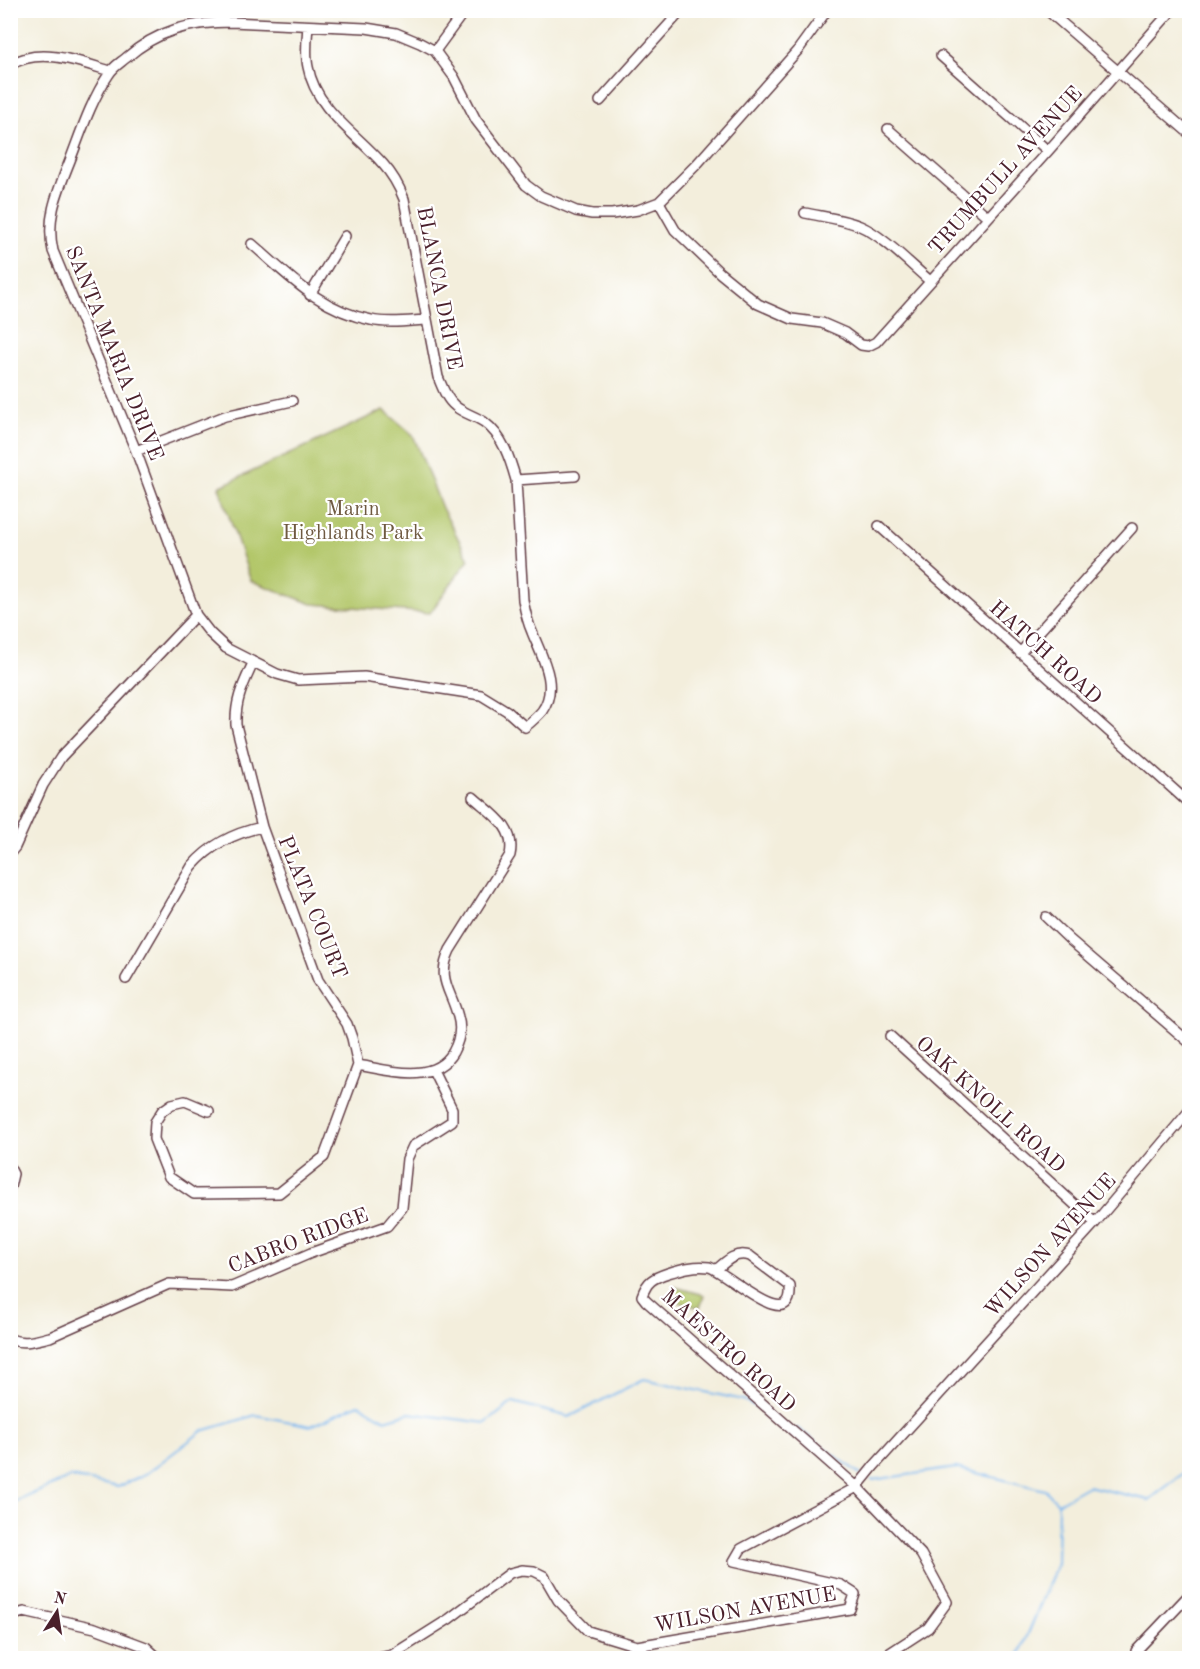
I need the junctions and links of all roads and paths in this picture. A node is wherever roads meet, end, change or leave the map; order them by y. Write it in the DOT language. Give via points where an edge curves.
graph roads {
  1 [pos="465,10"];
  2 [pos="682,10"];
  3 [pos="827,10"];
  4 [pos="1047,10"];
  5 [pos="1172,10"];
  6 [pos="308,26"];
  7 [pos="435,51"];
  8 [pos="941,56"];
  9 [pos="10,65"];
  10 [pos="110,71"];
  11 [pos="1118,72"];
  12 [pos="600,101"];
  13 [pos="888,129"];
  14 [pos="1190,135"];
  15 [pos="1048,151"];
  16 [pos="659,202"];
  17 [pos="805,213"];
  18 [pos="988,217"];
  19 [pos="345,236"];
  20 [pos="252,244"];
  21 [pos="930,281"];
  22 [pos="310,295"];
  23 [pos="426,320"];
  24 [pos="292,400"];
  25 [pos="136,451"];
  26 [pos="575,476"];
  27 [pos="516,480"];
  28 [pos="879,526"];
  29 [pos="1132,528"];
  30 [pos="196,615"];
  31 [pos="1020,653"];
  32 [pos="254,663"];
  33 [pos="525,727"];
  34 [pos="473,797"];
  35 [pos="1190,804"];
  36 [pos="262,826"];
  37 [pos="10,853"];
  38 [pos="1046,917"];
  39 [pos="126,979"];
  40 [pos="890,1036"];
  41 [pos="1190,1043"];
  42 [pos="358,1065"];
  43 [pos="433,1070"];
  44 [pos="1190,1110"];
  45 [pos="209,1111"];
  46 [pos="1181,1122"];
  47 [pos="1190,1130"];
  48 [pos="10,1168"];
  49 [pos="10,1187"];
  50 [pos="1095,1222"];
  51 [pos="716,1269"];
  52 [pos="10,1339"];
  53 [pos="857,1487"];
  54 [pos="1190,1594"];
  55 [pos="10,1616"];
  56 [pos="1136,1651"];
  57 [pos="158,1659"];
  58 [pos="379,1659"];
  59 [pos="882,1659"];
  1 -- 7 [label="street"];
  2 -- 12 [label="street"];
  3 -- 16 [label="street, SANTA MARIA DRIVE" via="790,59"];
  4 -- 11 [label="street"];
  5 -- 11 [label="street, TRUMBULL AVENUE"];
  6 -- 7 [label="street, SANTA MARIA DRIVE" via="396,33"];
  6 -- 10 [label="street, SANTA MARIA DRIVE" via="216,22 184,26 150,40"];
  6 -- 23 [label="street, BLANCA DRIVE" via="307,67 319,97 383,163 404,199"];
  7 -- 16 [label="street, SANTA MARIA DRIVE" via="482,128 526,185 541,196 592,214 638,210"];
  8 -- 15 [label="street"];
  9 -- 10 [label="street" via="48,57"];
  10 -- 25 [label="street, SANTA MARIA DRIVE" via="55,199 50,236"];
  11 -- 14 [label="street"];
  11 -- 15 [label="street, TRUMBULL AVENUE"];
  13 -- 18 [label="street"];
  15 -- 18 [label="street, TRUMBULL AVENUE"];
  16 -- 21 [label="street, TRUMBULL AVENUE" via="675,230 758,303 792,319 822,323 861,345 876,342"];
  17 -- 21 [label="street" via="863,227"];
  18 -- 21 [label="street, TRUMBULL AVENUE"];
  19 -- 22 [label="street"];
  20 -- 22 [label="street"];
  22 -- 23 [label="street" via="372,321"];
  23 -- 27 [label="street, BLANCA DRIVE" via="438,377 446,395 496,434"];
  24 -- 25 [label="street" via="225,416"];
  25 -- 30 [label="street, SANTA MARIA DRIVE"];
  26 -- 27 [label="street"];
  27 -- 33 [label="street, BLANCA DRIVE" via="523,600 549,676 549,695 543,710"];
  28 -- 31 [label="street, HATCH ROAD"];
  29 -- 31 [label="street"];
  30 -- 32 [label="street, SANTA MARIA DRIVE" via="226,648"];
  30 -- 37 [label="street" via="61,757"];
  31 -- 35 [label="street, HATCH ROAD"];
  32 -- 33 [label="street, SANTA MARIA DRIVE" via="298,680 364,677 481,695"];
  32 -- 36 [label="street, PLATA COURT" via="236,709 236,725"];
  34 -- 43 [label="street" via="509,832 512,848 446,959 446,987 460,1031 449,1060"];
  36 -- 39 [label="street" via="220,842 192,866"];
  36 -- 42 [label="street, PLATA COURT" via="318,980 347,1024"];
  38 -- 41 [label="street"];
  40 -- 50 [label="street, OAK KNOLL ROAD"];
  42 -- 43 [label="street" via="416,1073"];
  42 -- 45 [label="street" via="324,1157 279,1193 194,1194 169,1177 154,1139 155,1122 162,1112 179,1102"];
  43 -- 52 [label="street, CABRO RIDGE" via="452,1109 452,1121 413,1146 407,1159 402,1208 387,1226 232,1287 169,1284 50,1337 30,1342"];
  44 -- 46 [label="street, WILSON AVENUE"];
  46 -- 47 [label="street"];
  46 -- 50 [label="street, WILSON AVENUE"];
  48 -- 49 [label="street"];
  50 -- 53 [label="street, WILSON AVENUE"];
  51 -- 51 [label="street" via="770,1304 786,1303 791,1294 790,1286 750,1256 738,1254"];
  51 -- 53 [label="street, MAESTRO ROAD" via="698,1266 658,1276 649,1281 642,1296"];
  53 -- 58 [label="street, WILSON AVENUE" via="741,1549 734,1561 841,1585 855,1594 850,1609 638,1646 588,1631 558,1600 544,1576 522,1570 510,1573 454,1616"];
  53 -- 59 [label="street" via="921,1554 947,1602 928,1629"];
  54 -- 56 [label="street"];
  55 -- 57 [label="street" via="24,1612 95,1628 146,1647"];
}
